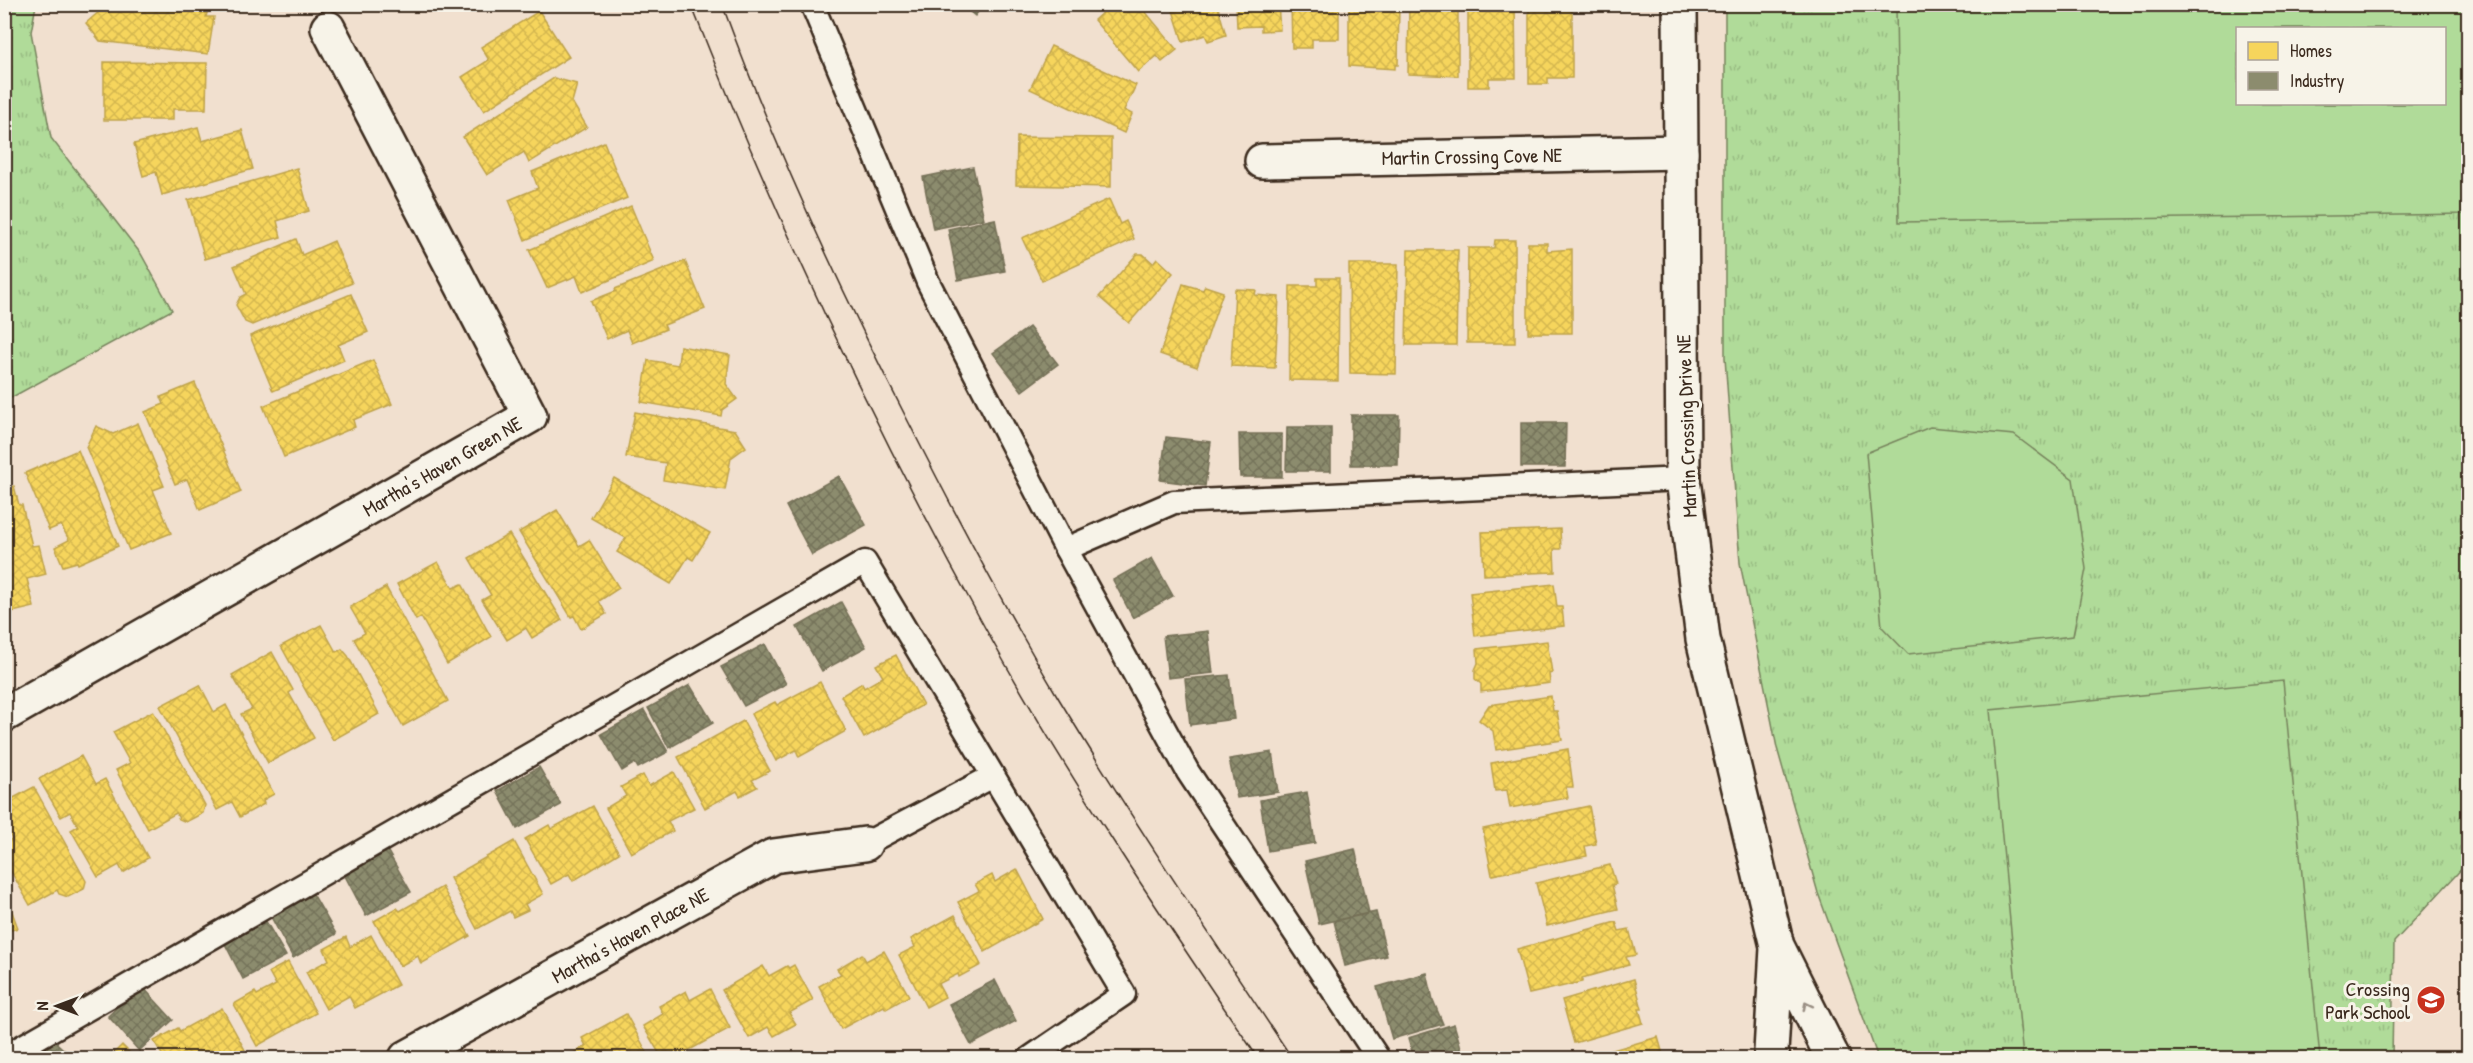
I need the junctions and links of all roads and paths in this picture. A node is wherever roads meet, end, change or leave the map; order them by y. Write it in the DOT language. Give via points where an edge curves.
graph roads {
  1 [pos="812,4"];
  2 [pos="1680,4"];
  3 [pos="328,28"];
  4 [pos="1681,152"];
  5 [pos="1262,161"];
  6 [pos="1683,479"];
  7 [pos="1066,549"];
  8 [pos="4,715"];
  9 [pos="993,776"];
  10 [pos="865,844"];
  11 [pos="1778,946"];
  12 [pos="4,1057"];
  13 [pos="406,1059"];
  14 [pos="1030,1059"];
  15 [pos="1378,1059"];
  16 [pos="1773,1059"];
  17 [pos="1833,1059"];
  1 -- 7 [label="lane" via="928,282"];
  2 -- 4 [label="street, Martin Crossing Drive NE"];
  3 -- 8 [label="street, Martha's Haven Green NE" via="530,416"];
  4 -- 5 [label="street, Martin Crossing Cove NE"];
  4 -- 6 [label="street, Martin Crossing Drive NE"];
  6 -- 7 [label="lane" via="1174,502"];
  6 -- 11 [label="street, Martin Crossing Drive NE" via="1703,639"];
  7 -- 15 [label="lane" via="1188,772"];
  9 -- 10 [label="lane"];
  9 -- 12 [label="lane" via="865,562"];
  9 -- 14 [label="lane" via="1124,994"];
  10 -- 13 [label="street, Martha's Haven Place NE" via="773,856"];
  11 -- 16 [label="street, Martin Crossing Drive NE"];
  17 -- 11 [label="street, Martin Crossing Drive NE, one-way"];
}
